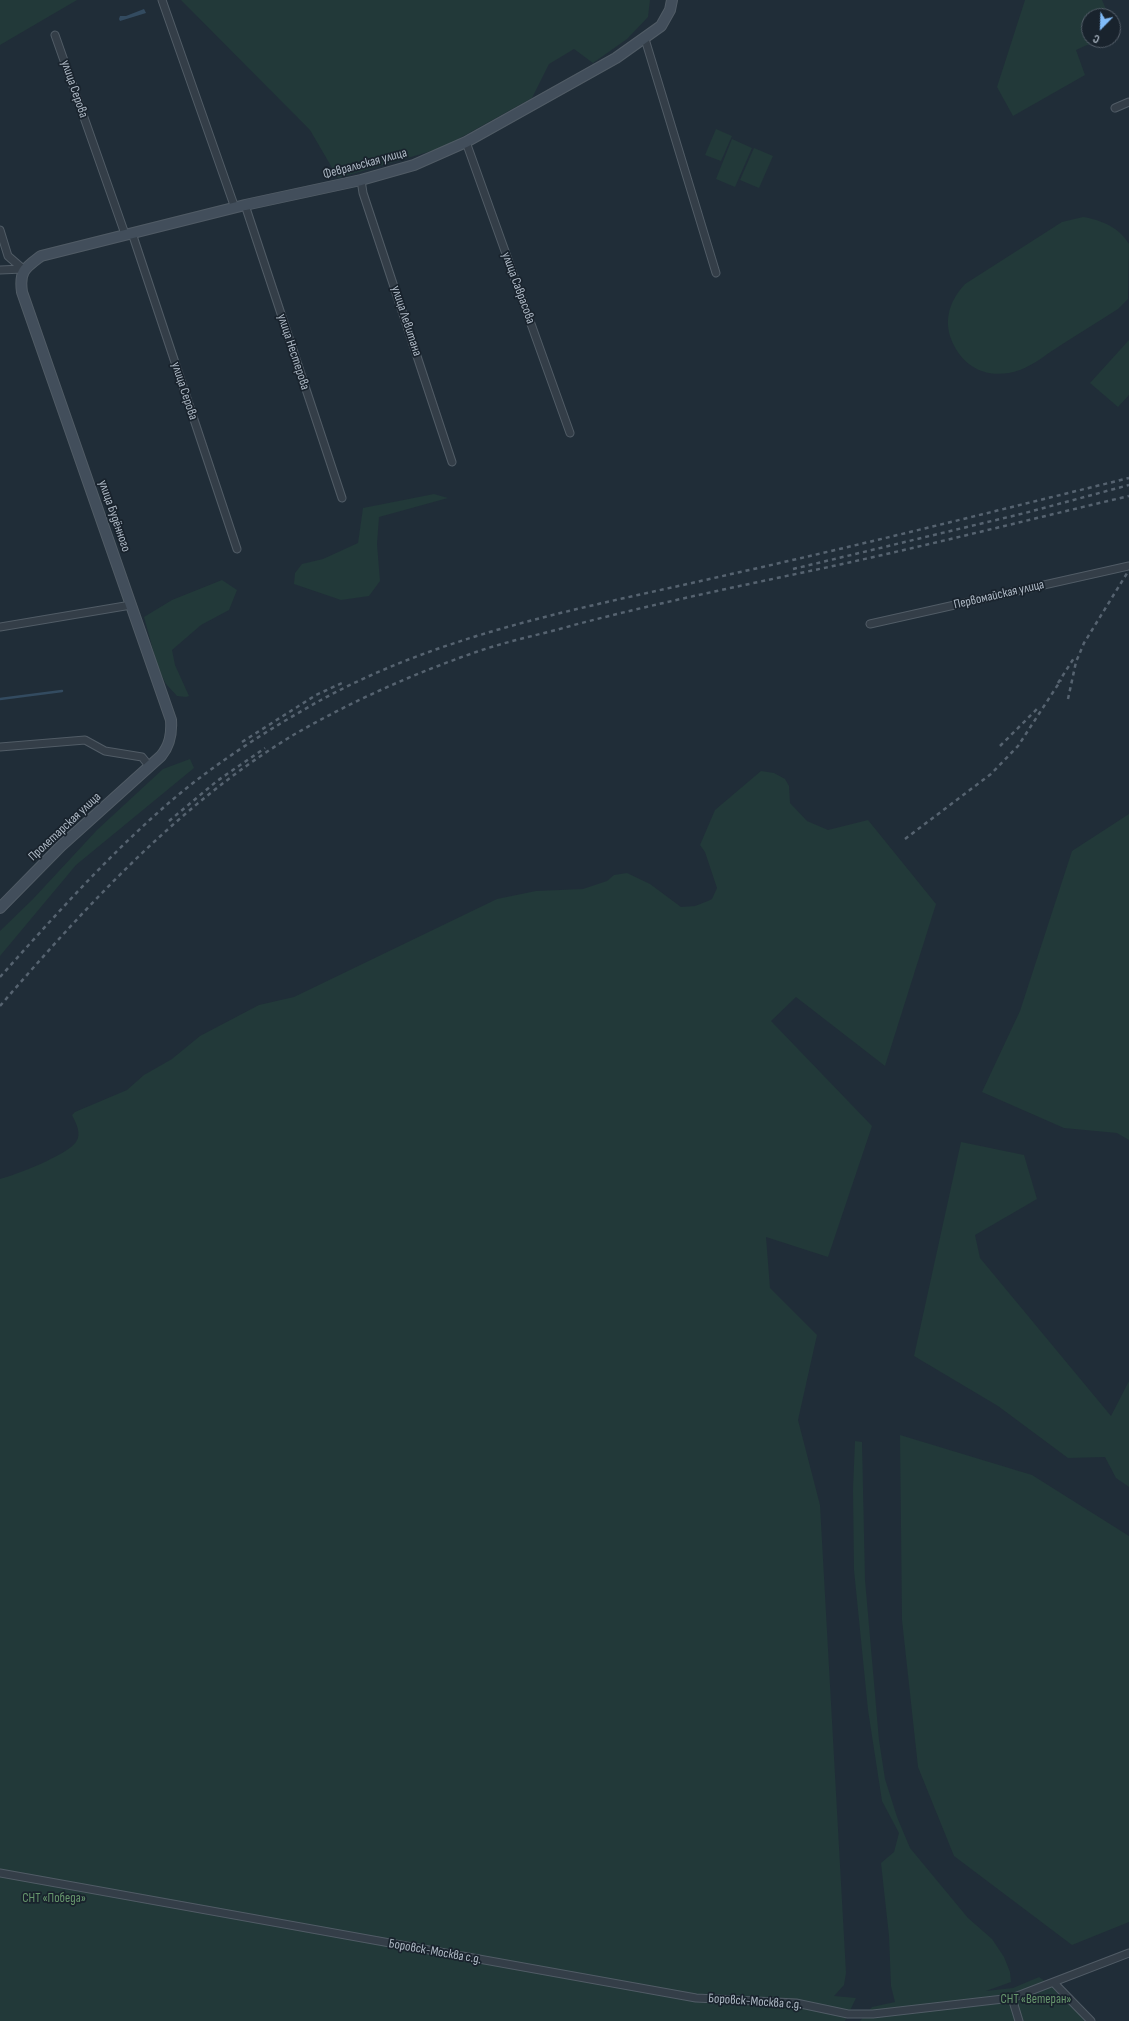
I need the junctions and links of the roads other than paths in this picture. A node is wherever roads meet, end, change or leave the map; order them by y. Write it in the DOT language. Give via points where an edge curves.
graph roads {
  1 [pos="162,0"];
  2 [pos="672,0"];
  3 [pos="55,35"];
  4 [pos="645,39"];
  5 [pos="1129,102"];
  6 [pos="1115,108"];
  7 [pos="466,142"];
  8 [pos="361,180"];
  9 [pos="240,207"];
  10 [pos="0,230"];
  11 [pos="128,234"];
  12 [pos="23,269"];
  13 [pos="0,270"];
  14 [pos="716,273"];
  15 [pos="570,433"];
  16 [pos="452,462"];
  17 [pos="342,498"];
  18 [pos="237,549"];
  19 [pos="1129,566"];
  20 [pos="131,605"];
  21 [pos="870,624"];
  22 [pos="0,627"];
  23 [pos="0,747"];
  24 [pos="150,767"];
  25 [pos="0,908"];
  26 [pos="0,1873"];
  27 [pos="1129,1954"];
  28 [pos="1054,1983"];
  29 [pos="1012,1998"];
  30 [pos="1019,2021"];
  31 [pos="1091,2021"];
  1 -- 9 [label="street, улица Нестерова"];
  2 -- 4 [label="main road, Февральская улица" via="670,10 661,26"];
  3 -- 11 [label="street, улица Серова"];
  4 -- 7 [label="main road, Февральская улица" via="616,58"];
  4 -- 14 [label="street"];
  5 -- 6 [label="street"];
  7 -- 8 [label="main road, Февральская улица" via="414,165"];
  7 -- 15 [label="street, улица Саврасова"];
  8 -- 9 [label="main road, Февральская улица"];
  8 -- 16 [label="street, улица Левитана" via="363,193"];
  9 -- 11 [label="main road, Февральская улица"];
  9 -- 17 [label="street, улица Нестерова"];
  10 -- 12 [label="street" via="8,256"];
  11 -- 12 [label="main road, Февральская улица" via="41,256"];
  11 -- 18 [label="street, улица Серова"];
  12 -- 13 [label="street"];
  12 -- 20 [label="main road, улица Будённого" via="20,281 22,292"];
  19 -- 21 [label="street, Первомайская улица"];
  20 -- 22 [label="street"];
  20 -- 24 [label="main road, улица Будённого" via="171,720 172,730 167,747"];
  23 -- 24 [label="street" via="85,740 105,751 142,757"];
  24 -- 25 [label="main road, Пролетарская улица" via="61,846"];
  26 -- 29 [label="street, Боровск-Москва с.д." via="696,1998 796,2003 848,2014 872,2014"];
  27 -- 28 [label="street, Боровск-Москва с.д."];
  28 -- 29 [label="street, Боровск-Москва с.д."];
  28 -- 31 [label="street"];
  29 -- 30 [label="street"];
}
